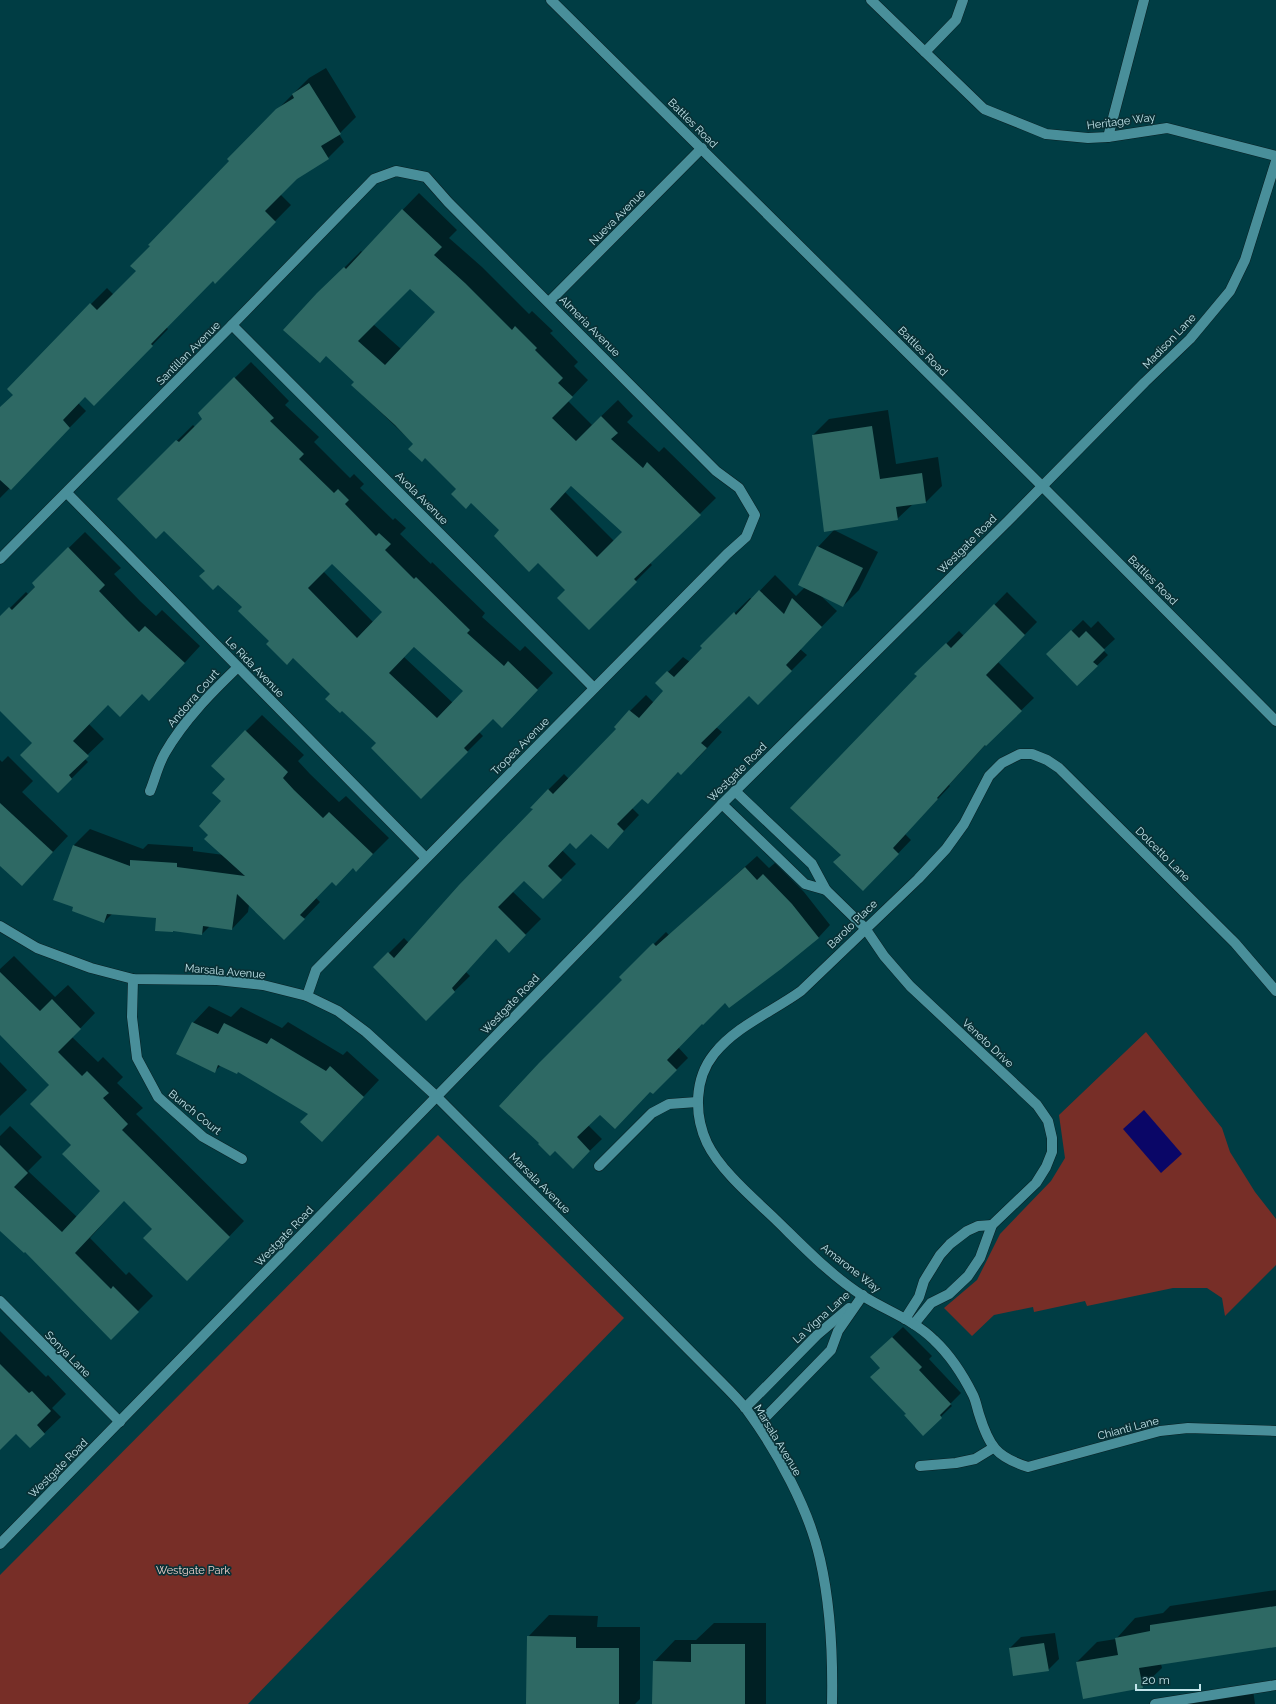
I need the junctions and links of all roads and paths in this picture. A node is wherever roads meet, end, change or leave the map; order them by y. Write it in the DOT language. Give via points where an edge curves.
graph roads {
  1 [pos="551,0"];
  2 [pos="871,0"];
  3 [pos="962,0"];
  4 [pos="1144,0"];
  5 [pos="925,52"];
  6 [pos="1108,137"];
  7 [pos="702,148"];
  8 [pos="1276,156"];
  9 [pos="1276,161"];
  10 [pos="396,171"];
  11 [pos="549,302"];
  12 [pos="232,325"];
  13 [pos="1042,486"];
  14 [pos="67,493"];
  15 [pos="755,515"];
  16 [pos="0,559"];
  17 [pos="238,667"];
  18 [pos="594,688"];
  19 [pos="1276,721"];
  20 [pos="1020,754"];
  21 [pos="150,791"];
  22 [pos="735,791"];
  23 [pos="722,804"];
  24 [pos="426,858"];
  25 [pos="826,890"];
  26 [pos="0,926"];
  27 [pos="865,928"];
  28 [pos="133,979"];
  29 [pos="1276,991"];
  30 [pos="307,996"];
  31 [pos="436,1096"];
  32 [pos="697,1102"];
  33 [pos="242,1159"];
  34 [pos="599,1166"];
  35 [pos="992,1225"];
  36 [pos="862,1295"];
  37 [pos="0,1302"];
  38 [pos="905,1319"];
  39 [pos="914,1324"];
  40 [pos="745,1408"];
  41 [pos="120,1422"];
  42 [pos="758,1425"];
  43 [pos="1276,1431"];
  44 [pos="993,1448"];
  45 [pos="920,1466"];
  46 [pos="0,1544"];
  47 [pos="1276,1685"];
  48 [pos="832,1704"];
  49 [pos="1155,1704"];
  1 -- 7 [label="street, Battles Road"];
  2 -- 5 [label="street, Heritage Way"];
  3 -- 5 [label="street" via="956,20"];
  4 -- 6 [label="street"];
  5 -- 6 [label="street, Heritage Way" via="984,109 1046,134"];
  6 -- 8 [label="street, Heritage Way" via="1167,128"];
  7 -- 11 [label="street, Nueva Avenue"];
  7 -- 13 [label="street, Battles Road"];
  9 -- 13 [label="street, Madison Lane" via="1245,260 1230,291 1190,339"];
  10 -- 11 [label="street, Almeria Avenue" via="426,177"];
  10 -- 12 [label="street, Santillan Avenue" via="374,179"];
  11 -- 15 [label="street, Almeria Avenue" via="716,470 739,488"];
  12 -- 14 [label="street, Santillan Avenue"];
  12 -- 18 [label="street, Avola Avenue"];
  13 -- 19 [label="street, Battles Road"];
  13 -- 22 [label="street, Westgate Road"];
  14 -- 16 [label="street, Santillan Avenue"];
  14 -- 17 [label="street, Le Rida Avenue"];
  15 -- 18 [label="street, Tropea Avenue" via="746,537"];
  17 -- 21 [label="street, Andorra Court" via="208,696 181,728 164,755"];
  17 -- 24 [label="street, Le Rida Avenue"];
  18 -- 24 [label="street, Tropea Avenue"];
  20 -- 27 [label="street, Barolo Place" via="1002,763 994,772 964,824 946,849"];
  20 -- 29 [label="street, Dolcetto Lane" via="1032,754 1059,768 1235,943"];
  22 -- 23 [label="street, Westgate Road"];
  22 -- 25 [label="street, Veneto Drive" via="812,864"];
  23 -- 25 [label="street, Veneto Drive" via="805,884"];
  23 -- 31 [label="street, Westgate Road"];
  24 -- 30 [label="street, Tropea Avenue" via="316,970"];
  25 -- 27 [label="street, Veneto Drive"];
  26 -- 28 [label="street, Marsala Avenue" via="37,948 91,968"];
  27 -- 32 [label="street, Barolo Place" via="801,991 734,1034 714,1054 701,1078"];
  27 -- 35 [label="street, Veneto Drive" via="884,956 910,986 1037,1105 1048,1121 1052,1152 1046,1167 1036,1183"];
  28 -- 30 [label="street, Marsala Avenue" via="217,980 263,985"];
  28 -- 33 [label="street, Bunch Court" via="132,1017 137,1058 158,1097 203,1137"];
  30 -- 31 [label="street, Marsala Avenue" via="338,1011 366,1032"];
  31 -- 40 [label="street, Marsala Avenue"];
  31 -- 41 [label="street, Westgate Road"];
  32 -- 34 [label="street" via="669,1104 652,1112"];
  32 -- 36 [label="street, Amarone Way" via="708,1144 727,1171 802,1244"];
  35 -- 38 [label="street" via="978,1226 950,1244 924,1281 919,1297"];
  35 -- 39 [label="street, Veneto Drive" via="980,1258 968,1276 949,1294 931,1303"];
  36 -- 38 [label="street, Amarone Way"];
  36 -- 40 [label="street, La Vigna Lane" via="817,1334"];
  36 -- 42 [label="street, La Vigna Lane" via="838,1331 831,1350"];
  37 -- 41 [label="street, Sonya Lane"];
  38 -- 39 [label="street, Amarone Way"];
  39 -- 44 [label="street, Amarone Way" via="939,1345 961,1375 974,1396 987,1438"];
  40 -- 42 [label="street, Marsala Avenue"];
  41 -- 46 [label="street, Westgate Road"];
  42 -- 48 [label="street, Marsala Avenue" via="803,1508 820,1558 829,1611 833,1664"];
  43 -- 44 [label="street, Chianti Lane" via="1188,1428 1160,1431 1028,1467 1016,1463"];
  44 -- 45 [label="street" via="975,1459"];
  47 -- 49 [label="street"];
}
